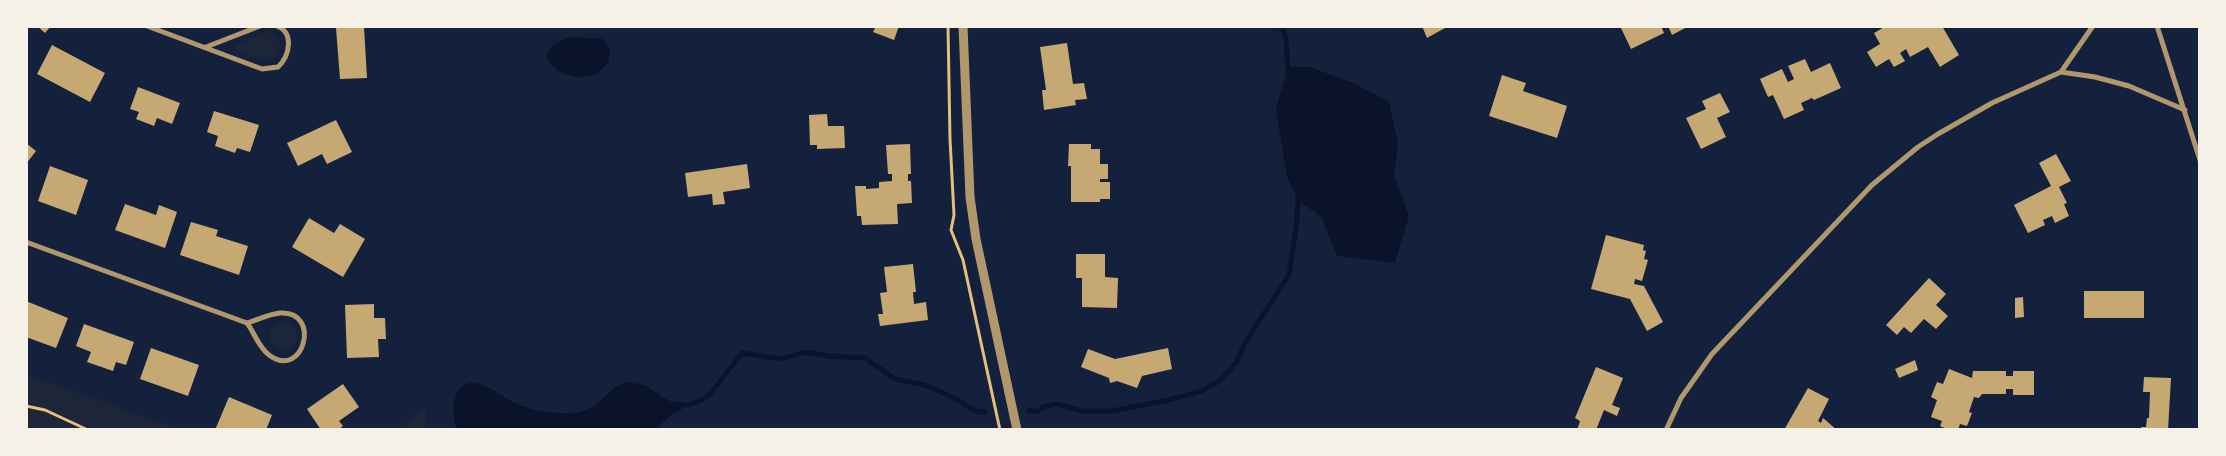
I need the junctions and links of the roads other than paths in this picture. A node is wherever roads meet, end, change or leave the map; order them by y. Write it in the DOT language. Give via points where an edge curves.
graph roads {
  1 [pos="147,26"];
  2 [pos="260,26"];
  3 [pos="277,26"];
  4 [pos="963,26"];
  5 [pos="2093,26"];
  6 [pos="2157,26"];
  7 [pos="206,47"];
  8 [pos="2061,72"];
  9 [pos="2185,110"];
  10 [pos="2200,160"];
  11 [pos="26,242"];
  12 [pos="247,323"];
  13 [pos="1017,430"];
  14 [pos="1666,430"];
  1 -- 7 [label="street"];
  2 -- 7 [label="street"];
  3 -- 7 [label="street" via="285,33 289,47 288,55 278,67 262,69"];
  4 -- 13 [label="street" via="971,206"];
  5 -- 8 [label="street"];
  6 -- 9 [label="street"];
  8 -- 9 [label="street" via="2129,86"];
  8 -- 14 [label="street" via="1992,103 1938,134 1872,185 1712,354 1681,398"];
  9 -- 10 [label="street"];
  11 -- 12 [label="street"];
  12 -- 12 [label="street" via="267,354 276,359 292,358 304,345 303,327 290,315 281,313"];
}
